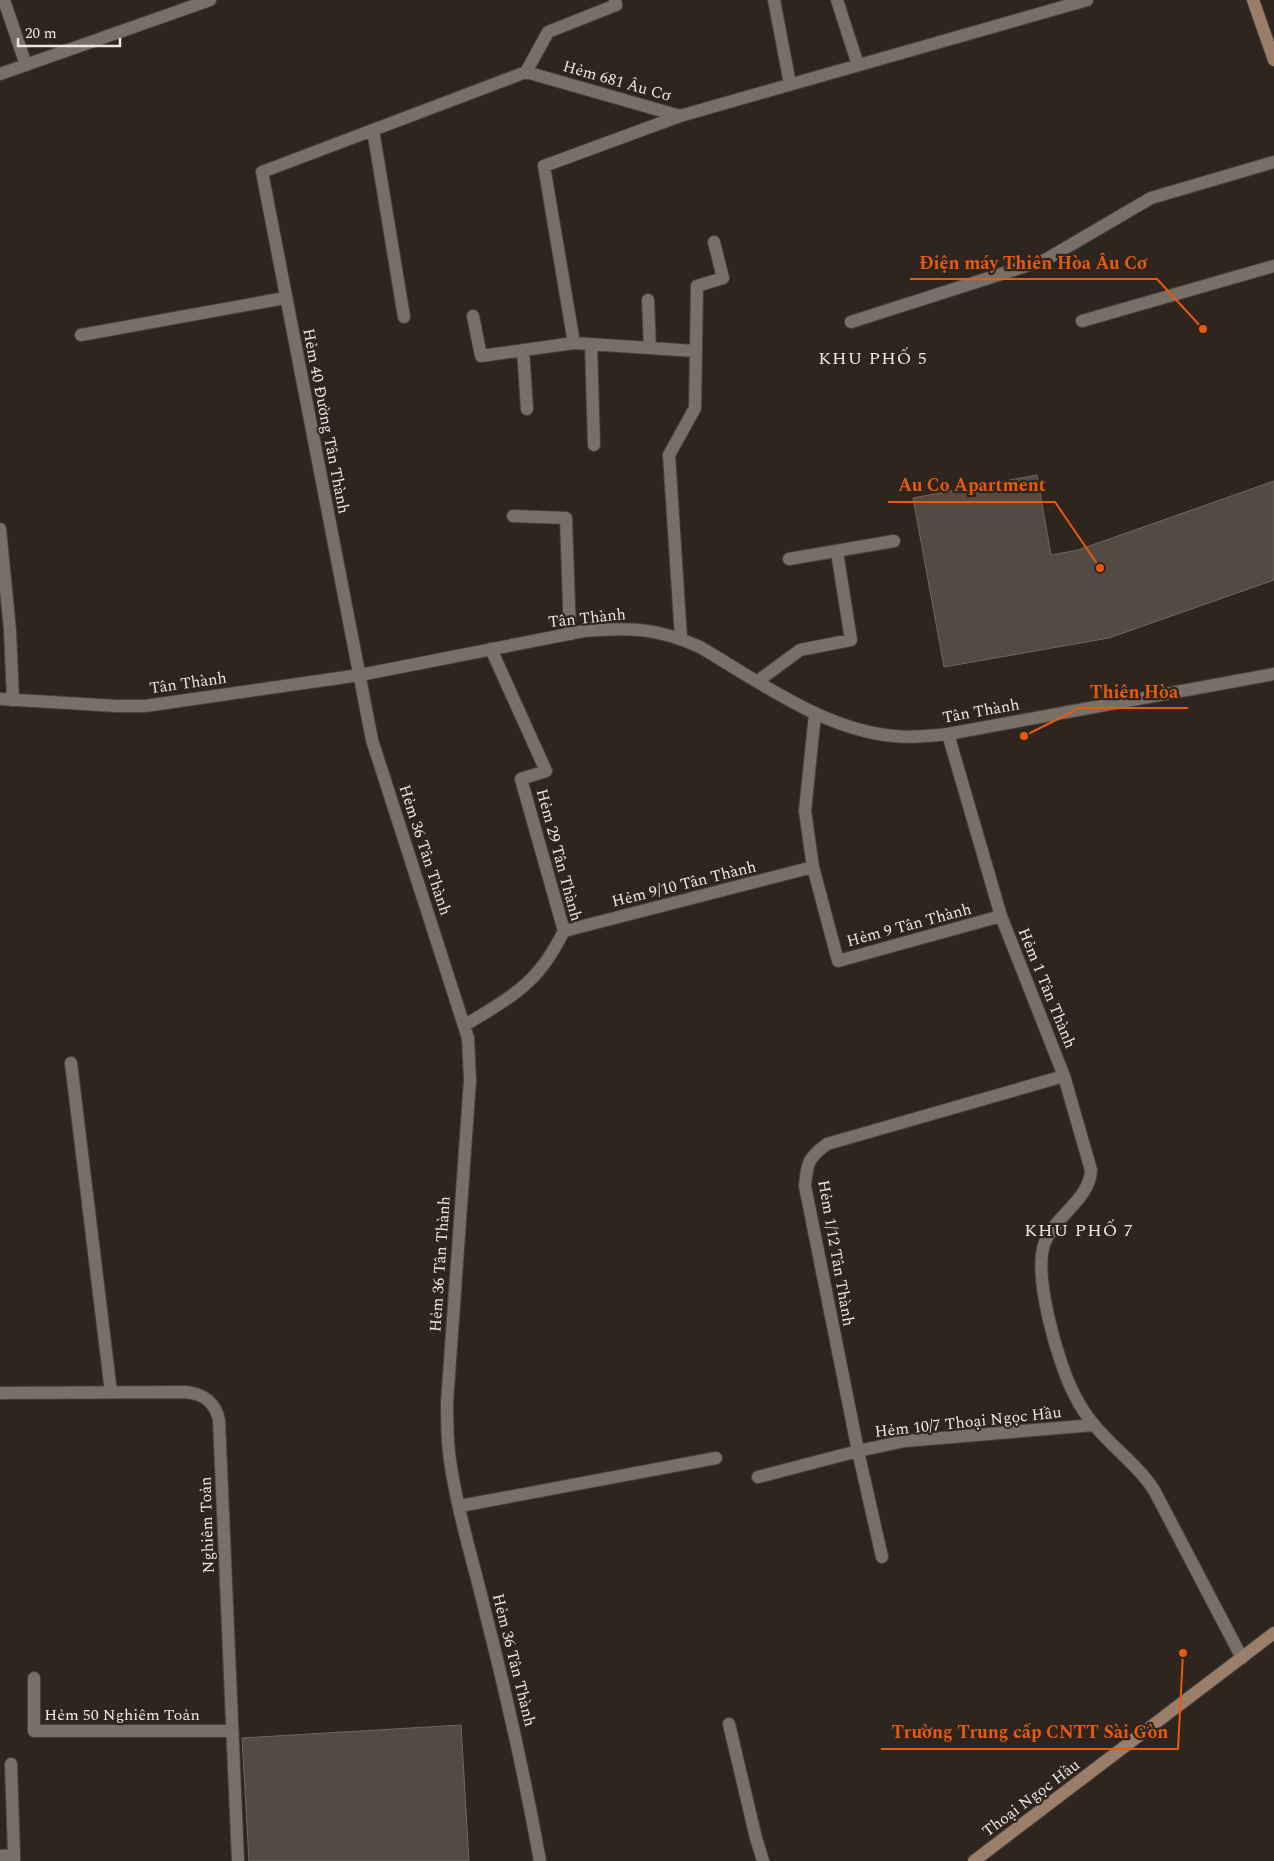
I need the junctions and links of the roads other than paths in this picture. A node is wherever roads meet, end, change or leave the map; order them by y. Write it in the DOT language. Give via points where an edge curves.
graph roads {
  1 [pos="4,0"];
  2 [pos="210,0"];
  3 [pos="615,0"];
  4 [pos="774,0"];
  5 [pos="837,0"];
  6 [pos="1087,0"];
  7 [pos="1253,0"];
  8 [pos="1270,39"];
  9 [pos="1274,60"];
  10 [pos="26,65"];
  11 [pos="858,65"];
  12 [pos="526,72"];
  13 [pos="0,74"];
  14 [pos="790,84"];
  15 [pos="680,116"];
  16 [pos="372,130"];
  17 [pos="1274,162"];
  18 [pos="714,242"];
  19 [pos="1274,266"];
  20 [pos="285,298"];
  21 [pos="648,300"];
  22 [pos="473,316"];
  23 [pos="404,317"];
  24 [pos="1082,321"];
  25 [pos="851,322"];
  26 [pos="81,335"];
  27 [pos="574,343"];
  28 [pos="591,344"];
  29 [pos="650,348"];
  30 [pos="523,350"];
  31 [pos="696,351"];
  32 [pos="527,409"];
  33 [pos="594,445"];
  34 [pos="513,516"];
  35 [pos="0,529"];
  36 [pos="894,541"];
  37 [pos="837,552"];
  38 [pos="789,559"];
  39 [pos="570,634"];
  40 [pos="681,638"];
  41 [pos="491,649"];
  42 [pos="1274,674"];
  43 [pos="360,675"];
  44 [pos="758,681"];
  45 [pos="0,699"];
  46 [pos="13,700"];
  47 [pos="815,714"];
  48 [pos="948,734"];
  49 [pos="813,867"];
  50 [pos="1001,916"];
  51 [pos="564,931"];
  52 [pos="465,1025"];
  53 [pos="71,1063"];
  54 [pos="1064,1076"];
  55 [pos="112,1392"];
  56 [pos="0,1393"];
  57 [pos="1094,1425"];
  58 [pos="858,1451"];
  59 [pos="716,1458"];
  60 [pos="758,1477"];
  61 [pos="460,1506"];
  62 [pos="882,1557"];
  63 [pos="1274,1633"];
  64 [pos="1242,1658"];
  65 [pos="34,1678"];
  66 [pos="729,1724"];
  67 [pos="232,1731"];
  68 [pos="11,1764"];
  69 [pos="0,1856"];
  70 [pos="14,1858"];
  71 [pos="238,1861"];
  72 [pos="540,1861"];
  73 [pos="763,1861"];
  74 [pos="974,1861"];
  1 -- 10 [label="street"];
  2 -- 10 [label="street"];
  3 -- 12 [label="street" via="616,6 548,32"];
  4 -- 14 [label="street"];
  5 -- 11 [label="street"];
  6 -- 11 [label="street, Hẻm 681 Âu Cơ"];
  7 -- 8 [label="main road"];
  8 -- 9 [label="main road"];
  10 -- 13 [label="street"];
  11 -- 14 [label="street, Hẻm 681 Âu Cơ"];
  12 -- 15 [label="street, Hẻm 681 Âu Cơ"];
  12 -- 16 [label="street"];
  14 -- 15 [label="street, Hẻm 681 Âu Cơ"];
  15 -- 27 [label="street" via="544,166"];
  16 -- 20 [label="street, Hẻm 40 Đường Tân Thành" via="262,172"];
  16 -- 23 [label="street"];
  17 -- 25 [label="street" via="1151,198 1044,260"];
  18 -- 31 [label="street" via="723,278 697,286"];
  19 -- 24 [label="street"];
  20 -- 26 [label="street"];
  20 -- 43 [label="street, Hẻm 40 Đường Tân Thành"];
  21 -- 29 [label="street"];
  22 -- 30 [label="street" via="481,356"];
  27 -- 28 [label="street"];
  27 -- 30 [label="street"];
  28 -- 29 [label="street"];
  28 -- 33 [label="street"];
  29 -- 31 [label="street"];
  30 -- 32 [label="street"];
  31 -- 40 [label="street" via="695,408 669,455"];
  34 -- 39 [label="street" via="566,518"];
  35 -- 46 [label="street"];
  36 -- 37 [label="street"];
  37 -- 38 [label="street"];
  37 -- 44 [label="street" via="851,640 800,650"];
  39 -- 40 [label="street, Tân Thành" via="634,628"];
  39 -- 41 [label="street, Tân Thành"];
  40 -- 44 [label="street, Tân Thành"];
  41 -- 43 [label="street, Tân Thành"];
  41 -- 51 [label="street, Hẻm 29 Tân Thành" via="546,771 521,779"];
  42 -- 48 [label="street, Tân Thành"];
  43 -- 46 [label="street, Tân Thành" via="145,706"];
  43 -- 52 [label="street, Hẻm 36 Tân Thành" via="372,740"];
  44 -- 47 [label="street, Tân Thành"];
  45 -- 46 [label="street, Tân Thành"];
  47 -- 48 [label="street, Tân Thành" via="868,732 893,736"];
  47 -- 49 [label="street, Hẻm 9 Tân Thành" via="805,810"];
  48 -- 50 [label="street, Hẻm 1 Tân Thành"];
  49 -- 50 [label="street, Hẻm 9 Tân Thành" via="838,961"];
  49 -- 51 [label="street, Hẻm 9/10 Tân Thành"];
  50 -- 54 [label="street, Hẻm 1 Tân Thành"];
  51 -- 52 [label="street, Hẻm 29 Tân Thành" via="544,965 529,982"];
  52 -- 61 [label="street, Hẻm 36 Tân Thành" via="470,1080 446,1402 450,1460"];
  53 -- 55 [label="street"];
  54 -- 57 [label="street, Hẻm 1 Tân Thành" via="1091,1170 1091,1180 1045,1241 1042,1277 1058,1354 1073,1393"];
  54 -- 58 [label="street, Hẻm 1/12 Tân Thành" via="827,1144 812,1155 805,1186"];
  55 -- 56 [label="street, Nghiêm Toản"];
  55 -- 67 [label="street, Nghiêm Toản" via="193,1393 206,1398 217,1412"];
  57 -- 58 [label="street, Hẻm 10/7 Thoại Ngọc Hầu" via="905,1441"];
  57 -- 64 [label="street" via="1145,1476 1154,1490"];
  58 -- 60 [label="street, Hẻm 10/7 Thoại Ngọc Hầu"];
  58 -- 62 [label="street, Hẻm 1/12 Tân Thành"];
  59 -- 61 [label="street"];
  61 -- 72 [label="street, Hẻm 36 Tân Thành" via="510,1710"];
  63 -- 64 [label="main road, Thoại Ngọc Hầu"];
  64 -- 74 [label="main road, Thoại Ngọc Hầu"];
  65 -- 67 [label="street, Hẻm 50 Nghiêm Toản" via="34,1731"];
  66 -- 73 [label="street"];
  67 -- 71 [label="street, Nghiêm Toản"];
  68 -- 70 [label="street"];
  69 -- 70 [label="street"];
}
